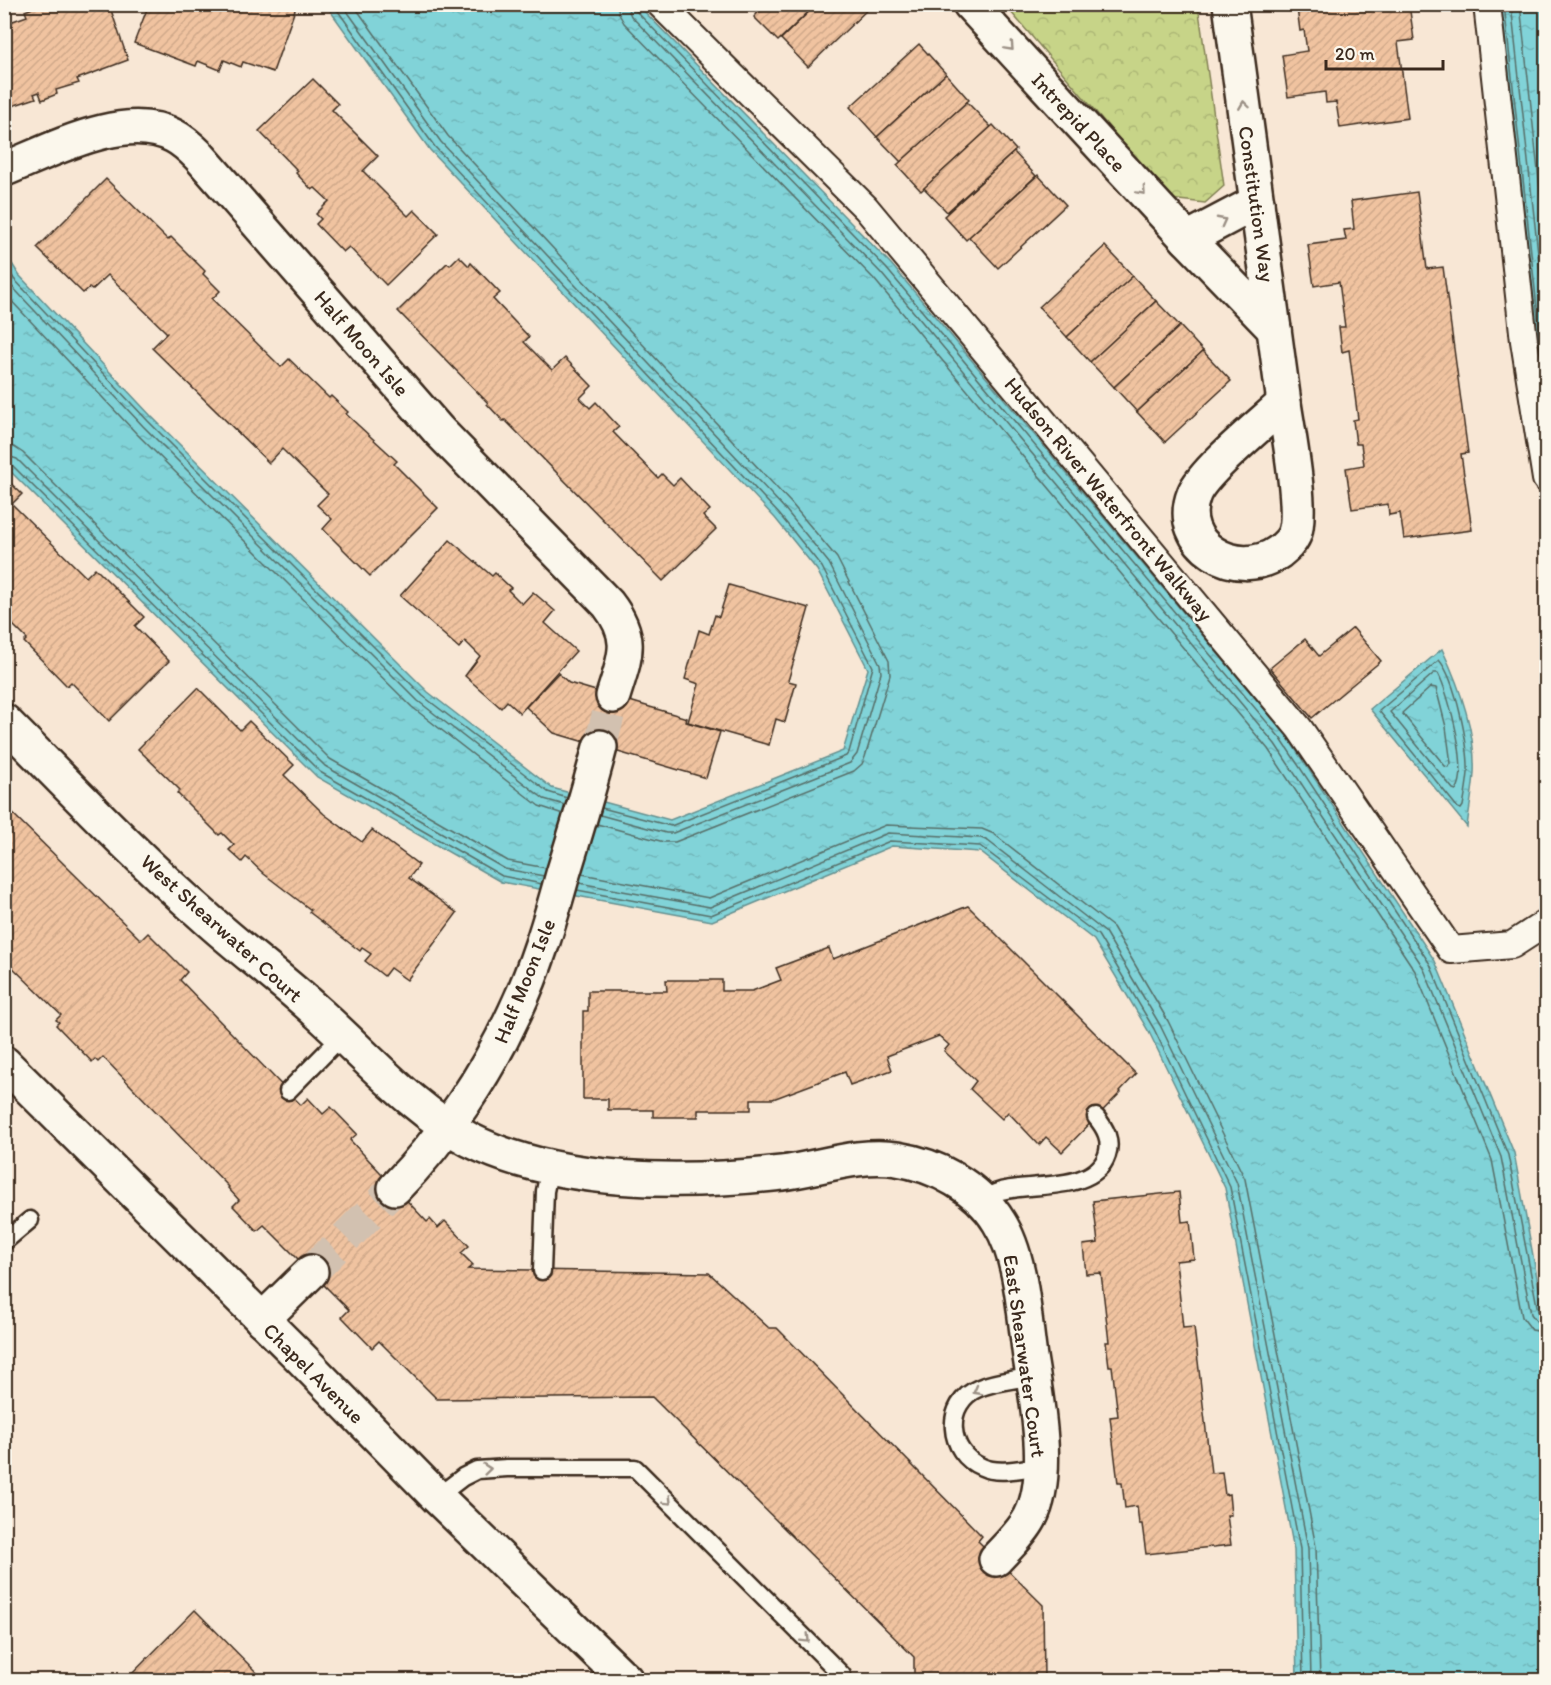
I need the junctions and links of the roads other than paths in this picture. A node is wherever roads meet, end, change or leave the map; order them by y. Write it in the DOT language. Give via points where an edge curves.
graph roads {
  1 [pos="660,4"];
  2 [pos="970,4"];
  3 [pos="1230,4"];
  4 [pos="1487,4"];
  5 [pos="5,169"];
  6 [pos="1257,202"];
  7 [pos="1187,239"];
  8 [pos="1274,329"];
  9 [pos="1284,403"];
  10 [pos="1546,479"];
  11 [pos="613,696"];
  12 [pos="4,721"];
  13 [pos="600,747"];
  14 [pos="1546,923"];
  15 [pos="343,1035"];
  16 [pos="4,1063"];
  17 [pos="288,1091"];
  18 [pos="1096,1117"];
  19 [pos="446,1126"];
  20 [pos="550,1167"];
  21 [pos="395,1188"];
  22 [pos="980,1200"];
  23 [pos="30,1220"];
  24 [pos="4,1242"];
  25 [pos="542,1271"];
  26 [pos="311,1272"];
  27 [pos="262,1320"];
  28 [pos="1033,1376"];
  29 [pos="1041,1467"];
  30 [pos="437,1497"];
  31 [pos="996,1559"];
  32 [pos="626,1680"];
  33 [pos="842,1680"];
  1 -- 14 [label="street, Hudson River Waterfront Walkway" via="866,208 1299,728 1451,950 1512,945"];
  2 -- 7 [label="street, Intrepid Place, one-way"];
  6 -- 3 [label="street, Constitution Way, one-way"];
  4 -- 10 [label="street" via="1524,341"];
  5 -- 11 [label="street, Half Moon Isle" via="118,128 159,130 187,144 438,430 608,603 625,633"];
  7 -- 6 [label="street, one-way"];
  6 -- 8 [label="street, Constitution Way"];
  7 -- 8 [label="street, Intrepid Place"];
  8 -- 9 [label="street, Constitution Way"];
  9 -- 9 [label="street, Constitution Way" via="1205,477 1194,494 1191,516 1199,540 1230,561 1242,564 1268,559 1286,546 1297,526"];
  12 -- 15 [label="street, West Shearwater Court" via="204,917"];
  13 -- 19 [label="street, Half Moon Isle" via="532,972 500,1043"];
  15 -- 17 [label="lane"];
  15 -- 19 [label="street, West Shearwater Court"];
  16 -- 27 [label="street, Chapel Avenue"];
  18 -- 22 [label="lane" via="1109,1143 1103,1164 1088,1178 1005,1190"];
  19 -- 20 [label="street, East Shearwater Court" via="496,1151"];
  19 -- 21 [label="street, Half Moon Isle"];
  20 -- 22 [label="street, East Shearwater Court" via="619,1177 720,1177 894,1158 932,1167"];
  20 -- 25 [label="lane" via="545,1191"];
  22 -- 28 [label="street, East Shearwater Court" via="999,1221 1012,1253"];
  23 -- 24 [label="lane"];
  26 -- 27 [label="street"];
  27 -- 30 [label="street, Chapel Avenue"];
  28 -- 29 [label="street, East Shearwater Court"];
  28 -- 29 [label="lane, one-way" via="970,1393 957,1408 954,1428 958,1449 984,1468"];
  29 -- 31 [label="street, East Shearwater Court" via="1038,1495 1029,1520"];
  30 -- 32 [label="street, Chapel Avenue"];
  30 -- 33 [label="lane, one-way" via="463,1477 484,1469 635,1468 843,1675"];
}
